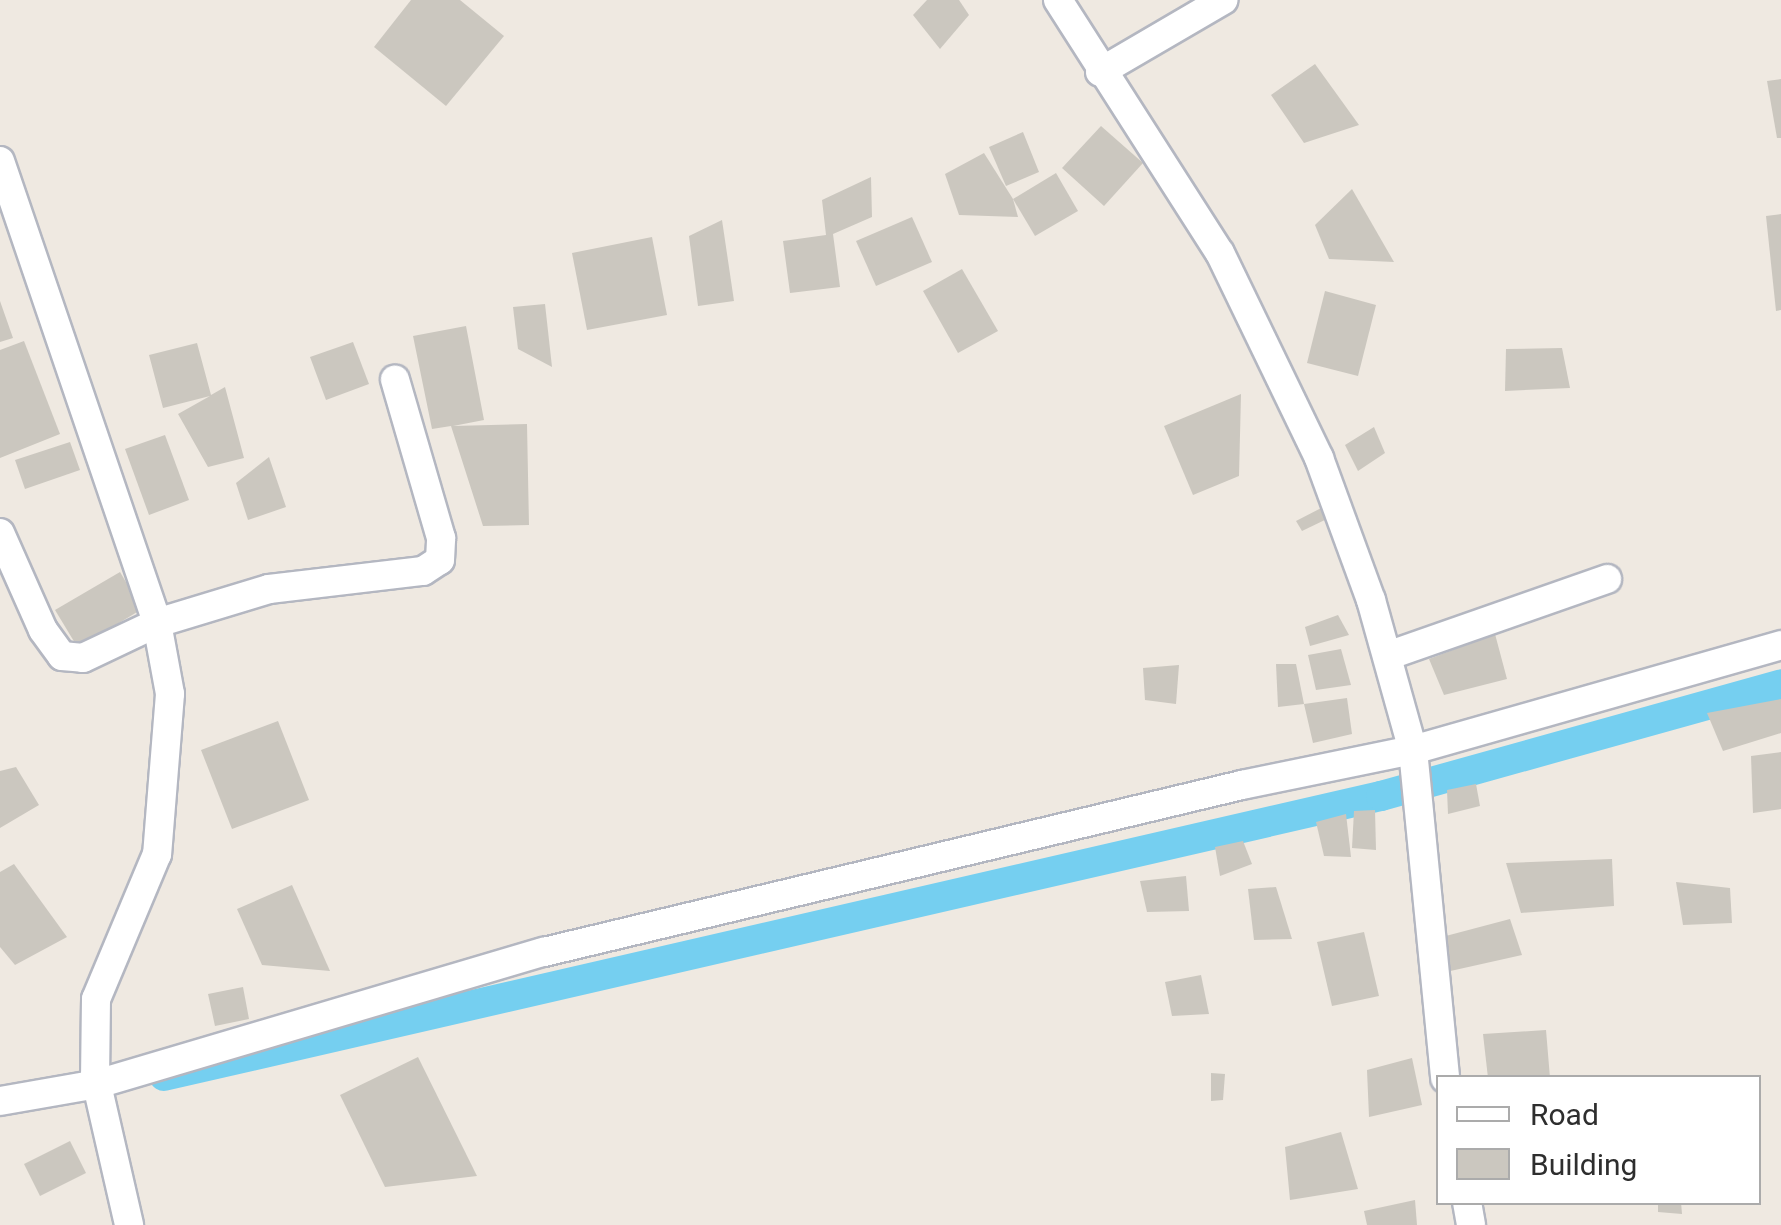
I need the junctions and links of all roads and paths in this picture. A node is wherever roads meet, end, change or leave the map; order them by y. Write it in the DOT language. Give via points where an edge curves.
graph roads {
  1 [pos="1058,0"];
  2 [pos="1223,0"];
  3 [pos="1100,72"];
  4 [pos="0,160"];
  5 [pos="396,380"];
  6 [pos="0,533"];
  7 [pos="1607,580"];
  8 [pos="157,623"];
  9 [pos="1781,645"];
  10 [pos="1390,655"];
  11 [pos="1411,744"];
  12 [pos="95,1074"];
  13 [pos="1445,1075"];
  14 [pos="0,1100"];
  15 [pos="129,1225"];
  1 -- 3 [label="street"];
  2 -- 3 [label="street"];
  3 -- 10 [label="street" via="1220,253 1319,458"];
  4 -- 8 [label="street"];
  5 -- 8 [label="street" via="441,538 440,560 423,571 269,588"];
  6 -- 8 [label="street" via="62,656 83,658"];
  7 -- 10 [label="street"];
  8 -- 12 [label="street" via="170,694 157,854 96,1000"];
  9 -- 11 [label="street"];
  10 -- 11 [label="street"];
  11 -- 12 [label="street" via="544,952"];
  11 -- 13 [label="street"];
  12 -- 14 [label="street"];
  12 -- 15 [label="street"];
}
